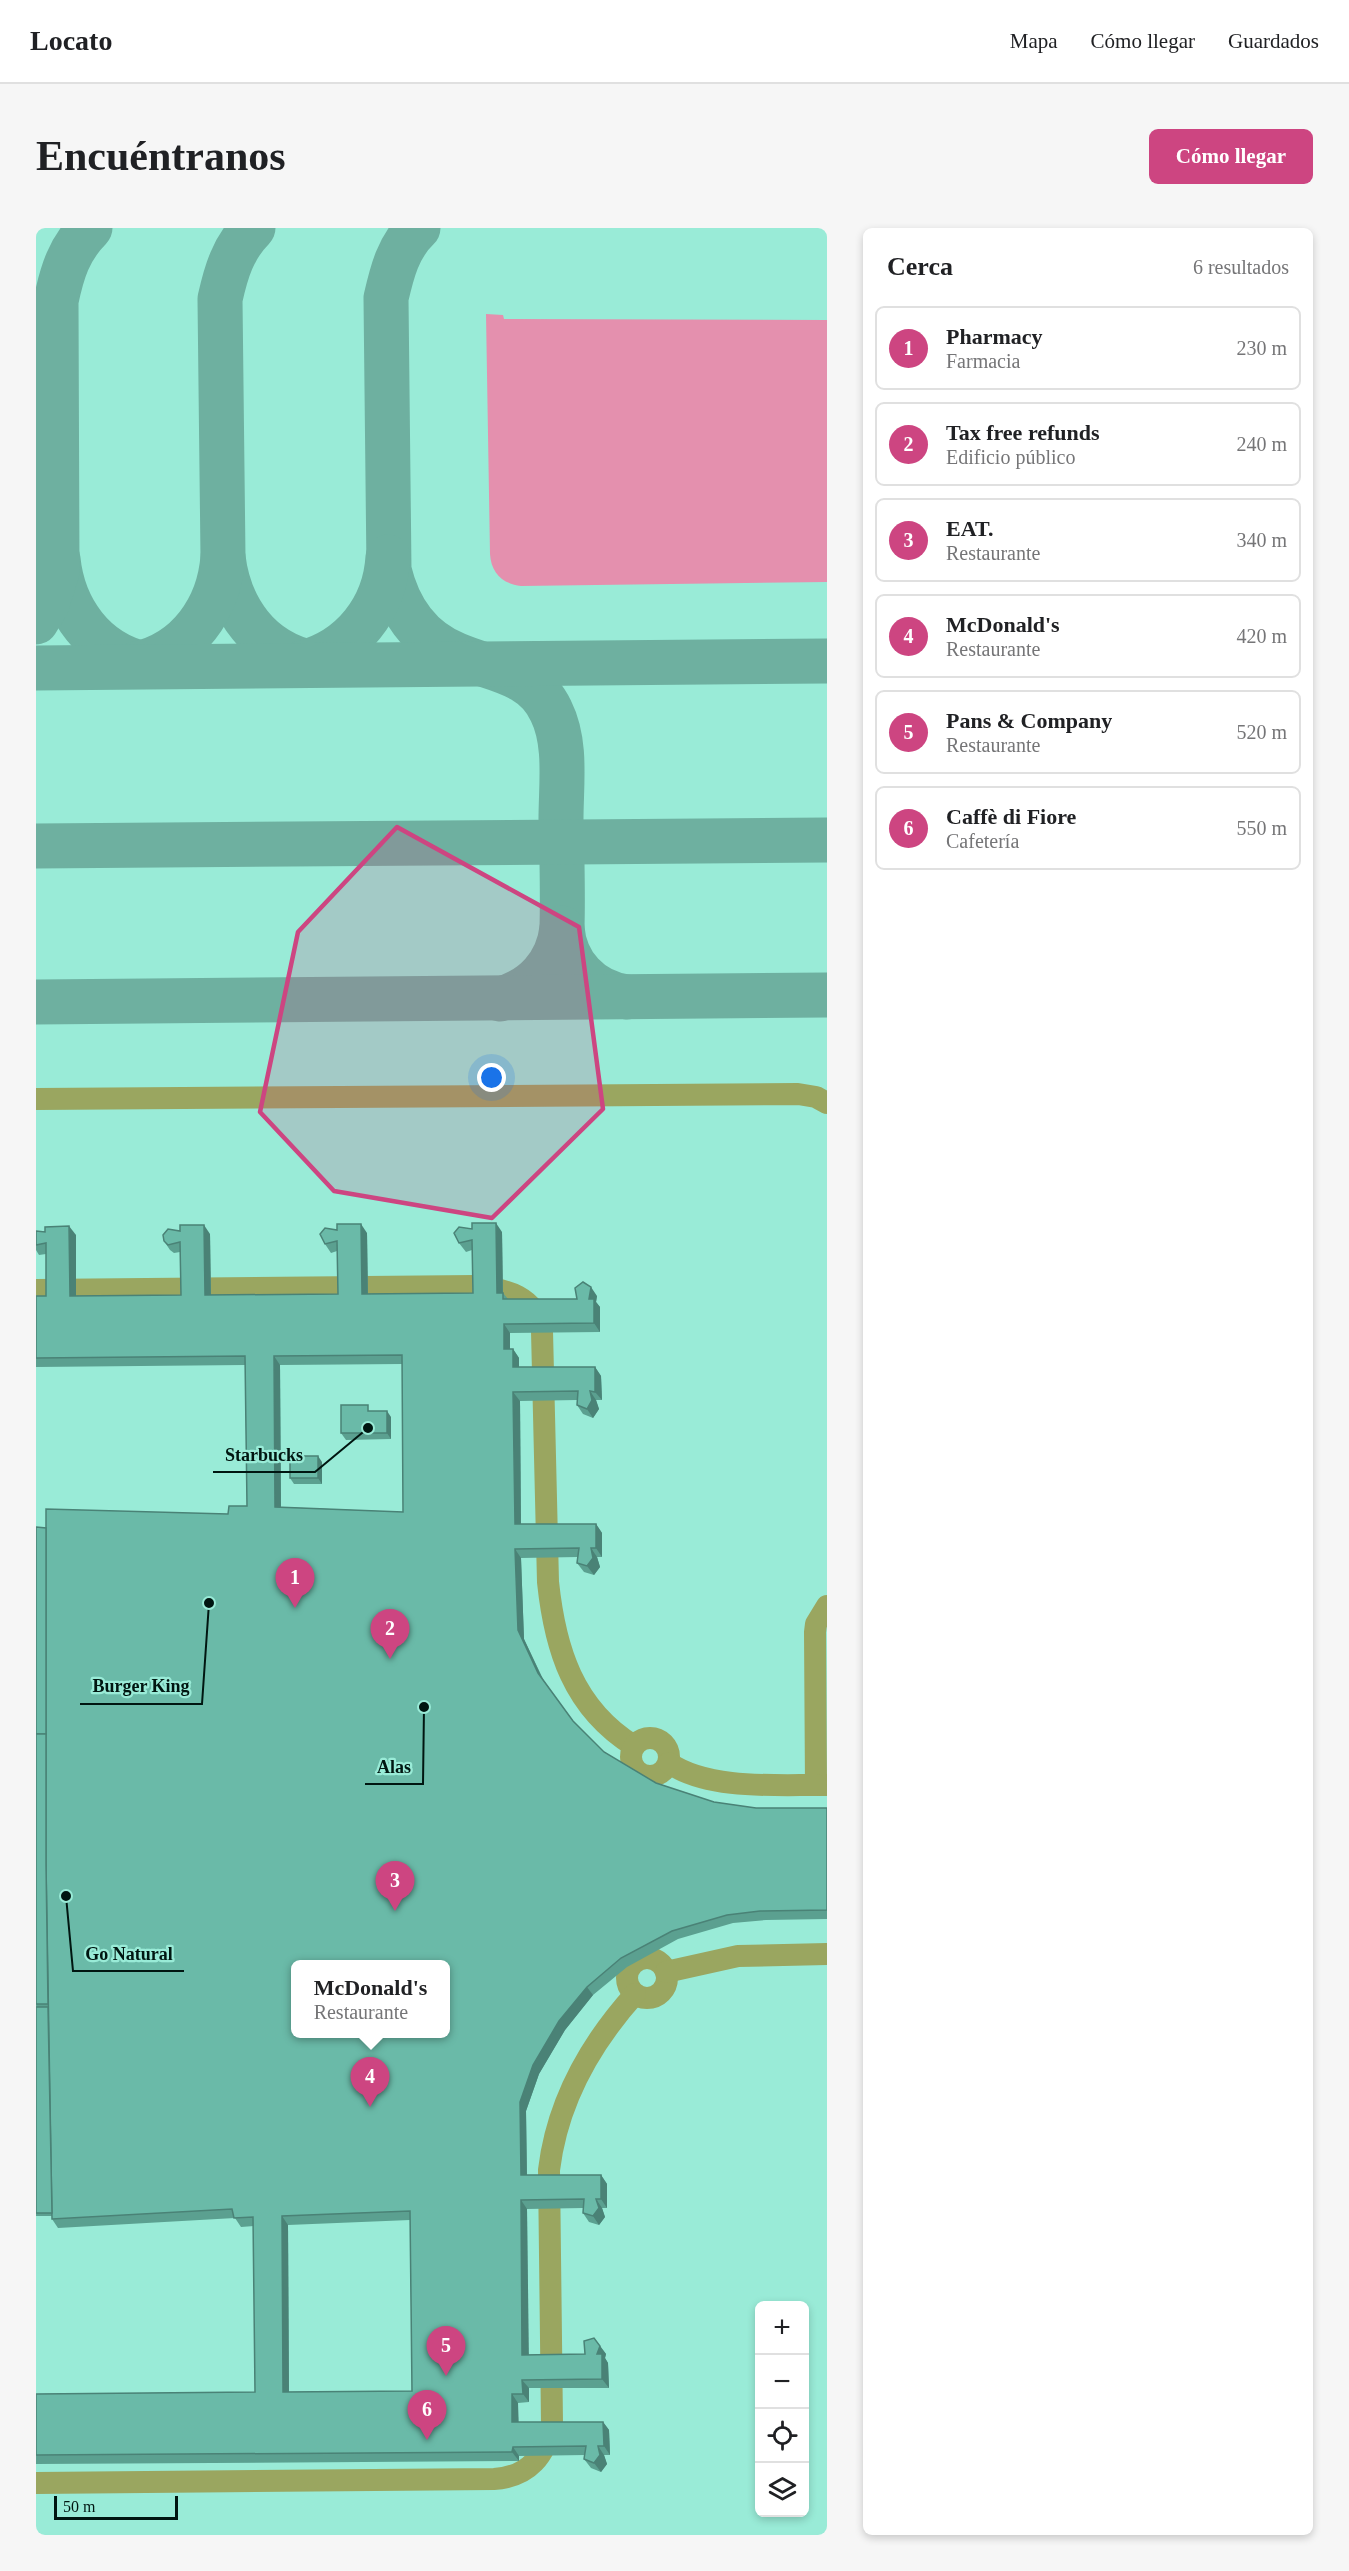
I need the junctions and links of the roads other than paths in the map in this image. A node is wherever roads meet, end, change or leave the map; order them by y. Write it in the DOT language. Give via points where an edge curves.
graph roads {
  1 [pos="36,1098"];
  2 [pos="827,1103"];
  3 [pos="36,1290"];
  4 [pos="827,1606"];
  5 [pos="634,1746"];
  6 [pos="669,1763"];
  7 [pos="640,1773"];
  8 [pos="822,1785"];
  9 [pos="628,1797"];
  10 [pos="827,1954"];
  11 [pos="666,1972"];
  12 [pos="635,1994"];
  13 [pos="36,2483"];
  1 -- 2 [label="lane" via="798,1094"];
  3 -- 5 [label="lane" via="475,1286 505,1290 526,1302 535,1311 542,1331 552,1623 574,1683 594,1711"];
  4 -- 8 [label="lane" via="815,1632"];
  5 -- 6 [label="lane" via="644,1739 657,1739 668,1750"];
  5 -- 7 [label="lane" via="632,1765"];
  6 -- 7 [label="lane" via="660,1774"];
  6 -- 8 [label="lane" via="707,1777 745,1784"];
  7 -- 9 [label="lane"];
  10 -- 11 [label="lane" via="738,1956"];
  11 -- 12 [label="lane" via="666,1983 658,1994 648,1998"];
  11 -- 12 [label="lane" via="659,1963 634,1952 627,1982"];
  12 -- 13 [label="lane" via="580,2071 564,2104 552,2147 552,2423 545,2450 531,2466 519,2474 494,2479"];
}
